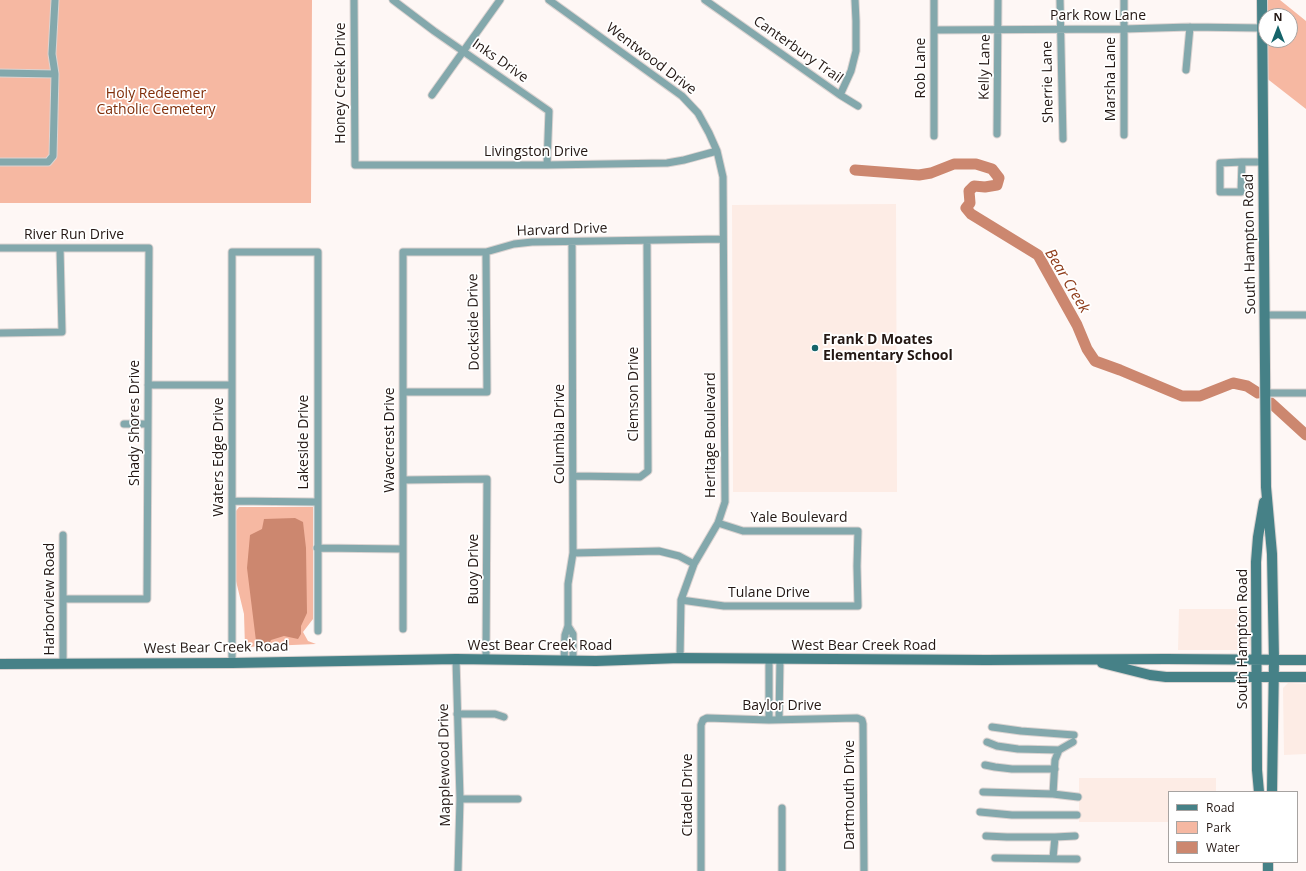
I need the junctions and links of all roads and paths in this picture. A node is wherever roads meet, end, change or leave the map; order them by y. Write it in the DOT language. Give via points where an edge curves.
graph roads {
  1 [pos="54,0"];
  2 [pos="354,0"];
  3 [pos="393,0"];
  4 [pos="500,0"];
  5 [pos="549,0"];
  6 [pos="705,0"];
  7 [pos="855,0"];
  8 [pos="934,0"];
  9 [pos="998,0"];
  10 [pos="1060,0"];
  11 [pos="1124,0"];
  12 [pos="1190,27"];
  13 [pos="1258,28"];
  14 [pos="998,29"];
  15 [pos="1060,29"];
  16 [pos="1124,29"];
  17 [pos="934,30"];
  18 [pos="1262,48"];
  19 [pos="463,51"];
  20 [pos="1186,70"];
  21 [pos="0,73"];
  22 [pos="55,74"];
  23 [pos="432,95"];
  24 [pos="840,95"];
  25 [pos="858,106"];
  26 [pos="997,134"];
  27 [pos="1124,135"];
  28 [pos="934,136"];
  29 [pos="1062,139"];
  30 [pos="717,151"];
  31 [pos="0,162"];
  32 [pos="1242,162"];
  33 [pos="1263,162"];
  34 [pos="355,165"];
  35 [pos="547,165"];
  36 [pos="723,203"];
  37 [pos="723,239"];
  38 [pos="647,241"];
  39 [pos="572,242"];
  40 [pos="0,248"];
  41 [pos="60,248"];
  42 [pos="149,248"];
  43 [pos="232,252"];
  44 [pos="404,252"];
  45 [pos="486,252"];
  46 [pos="1265,315"];
  47 [pos="1306,315"];
  48 [pos="0,332"];
  49 [pos="148,385"];
  50 [pos="232,385"];
  51 [pos="403,392"];
  52 [pos="1266,393"];
  53 [pos="1306,393"];
  54 [pos="124,424"];
  55 [pos="148,424"];
  56 [pos="573,476"];
  57 [pos="403,480"];
  58 [pos="1266,487"];
  59 [pos="232,501"];
  60 [pos="317,502"];
  61 [pos="718,523"];
  62 [pos="63,535"];
  63 [pos="317,548"];
  64 [pos="403,549"];
  65 [pos="573,553"];
  66 [pos="694,564"];
  67 [pos="63,599"];
  68 [pos="681,600"];
  69 [pos="858,606"];
  70 [pos="402,629"];
  71 [pos="318,631"];
  72 [pos="680,658"];
  73 [pos="486,659"];
  74 [pos="774,659"];
  75 [pos="456,660"];
  76 [pos="1081,660"];
  77 [pos="1257,660"];
  78 [pos="1274,660"];
  79 [pos="1306,660"];
  80 [pos="569,661"];
  81 [pos="232,663"];
  82 [pos="0,664"];
  83 [pos="63,664"];
  84 [pos="1257,677"];
  85 [pos="1273,677"];
  86 [pos="1306,677"];
  87 [pos="458,714"];
  88 [pos="504,717"];
  89 [pos="779,719"];
  90 [pos="703,720"];
  91 [pos="769,720"];
  92 [pos="862,720"];
  93 [pos="992,726"];
  94 [pos="987,742"];
  95 [pos="1059,750"];
  96 [pos="985,764"];
  97 [pos="1055,769"];
  98 [pos="1259,791"];
  99 [pos="1272,791"];
  100 [pos="983,792"];
  101 [pos="1053,794"];
  102 [pos="1078,797"];
  103 [pos="460,799"];
  104 [pos="518,799"];
  105 [pos="782,808"];
  106 [pos="980,812"];
  107 [pos="1077,815"];
  108 [pos="986,836"];
  109 [pos="1076,836"];
  110 [pos="1055,837"];
  111 [pos="995,858"];
  112 [pos="1052,858"];
  113 [pos="1077,859"];
  114 [pos="458,871"];
  115 [pos="701,871"];
  116 [pos="782,871"];
  117 [pos="864,871"];
  1 -- 22 [label="street" via="52,54"];
  2 -- 34 [label="street, Honey Creek Drive"];
  3 -- 19 [label="street, Inks Drive"];
  4 -- 19 [label="street"];
  5 -- 30 [label="street, Wentwood Drive" via="682,96 698,114"];
  6 -- 24 [label="street, Canterbury Trail"];
  7 -- 24 [label="street" via="856,51"];
  8 -- 17 [label="street, Rob Lane"];
  9 -- 14 [label="street, Kelly Lane"];
  10 -- 15 [label="street, Sherrie Lane"];
  11 -- 16 [label="street, Marsha Lane"];
  12 -- 13 [label="street, Park Row Lane"];
  12 -- 16 [label="street, Park Row Lane"];
  12 -- 20 [label="street"];
  14 -- 15 [label="street, Park Row Lane"];
  14 -- 17 [label="street, Park Row Lane"];
  14 -- 26 [label="street, Kelly Lane"];
  15 -- 16 [label="street, Park Row Lane"];
  15 -- 29 [label="street, Sherrie Lane"];
  16 -- 27 [label="street, Marsha Lane"];
  17 -- 28 [label="street, Rob Lane"];
  18 -- 33 [label="main road, South Hampton Road"];
  19 -- 23 [label="street"];
  19 -- 35 [label="street, Inks Drive" via="549,111"];
  21 -- 22 [label="street"];
  22 -- 31 [label="street" via="52,156 48,162"];
  24 -- 25 [label="street, Canterbury Trail"];
  30 -- 35 [label="street, Livingston Drive" via="667,163"];
  30 -- 36 [label="street, Wentwood Drive" via="723,177"];
  32 -- 32 [label="street" via="1220,163 1220,192 1241,192"];
  32 -- 33 [label="street"];
  33 -- 46 [label="main road, South Hampton Road"];
  34 -- 35 [label="street, Livingston Drive"];
  36 -- 37 [label="street, Heritage Boulevard"];
  37 -- 38 [label="street, Harvard Drive"];
  37 -- 61 [label="street, Heritage Boulevard" via="725,502"];
  38 -- 39 [label="street, Harvard Drive"];
  38 -- 56 [label="street, Clemson Drive" via="648,471 640,477"];
  39 -- 45 [label="street, Harvard Drive" via="514,244"];
  39 -- 56 [label="street, Columbia Drive"];
  40 -- 41 [label="street, River Run Drive"];
  41 -- 42 [label="street, River Run Drive"];
  41 -- 48 [label="street" via="62,332"];
  42 -- 49 [label="street, Shady Shores Drive"];
  43 -- 50 [label="street, Waters Edge Drive"];
  43 -- 60 [label="street, Lakeside Drive" via="318,252"];
  44 -- 45 [label="street, Harvard Drive"];
  44 -- 51 [label="street, Wavecrest Drive"];
  45 -- 51 [label="street, Dockside Drive" via="487,392"];
  46 -- 47 [label="street"];
  46 -- 52 [label="main road, South Hampton Road"];
  49 -- 50 [label="street"];
  49 -- 55 [label="street, Shady Shores Drive"];
  50 -- 59 [label="street, Waters Edge Drive"];
  51 -- 57 [label="street, Wavecrest Drive"];
  52 -- 53 [label="street"];
  52 -- 58 [label="main road, South Hampton Road"];
  54 -- 55 [label="street"];
  55 -- 67 [label="street, Shady Shores Drive" via="147,599"];
  56 -- 65 [label="street, Columbia Drive"];
  57 -- 64 [label="street, Wavecrest Drive"];
  57 -- 73 [label="street, Buoy Drive" via="487,479"];
  58 -- 77 [label="main road, South Hampton Road" via="1257,550"];
  58 -- 78 [label="main road, South Hampton Road" via="1272,554"];
  59 -- 60 [label="street"];
  59 -- 81 [label="street, Waters Edge Drive"];
  60 -- 63 [label="street, Lakeside Drive"];
  61 -- 66 [label="street, Heritage Boulevard"];
  61 -- 69 [label="street, Yale Boulevard" via="743,531 858,531"];
  62 -- 67 [label="street, Harborview Road"];
  63 -- 64 [label="street"];
  63 -- 71 [label="street, Lakeside Drive"];
  64 -- 70 [label="street, Wavecrest Drive"];
  65 -- 66 [label="street" via="659,551 679,556"];
  65 -- 80 [label="street, Columbia Drive" via="568,584 568,626 573,634"];
  66 -- 68 [label="street, Heritage Boulevard"];
  67 -- 83 [label="street, Harborview Road"];
  68 -- 69 [label="street, Tulane Drive" via="724,606"];
  68 -- 72 [label="street, Heritage Boulevard"];
  72 -- 74 [label="main road, West Bear Creek Road"];
  72 -- 80 [label="main road, West Bear Creek Road"];
  73 -- 75 [label="main road, West Bear Creek Road"];
  73 -- 80 [label="main road, West Bear Creek Road"];
  74 -- 76 [label="main road, West Bear Creek Road"];
  74 -- 89 [label="street"];
  74 -- 91 [label="street"];
  75 -- 81 [label="main road, West Bear Creek Road"];
  75 -- 87 [label="street, Mapplewood Drive"];
  76 -- 77 [label="main road, West Bear Creek Road"];
  76 -- 84 [label="main road, West Bear Creek Road" via="1166,677"];
  77 -- 78 [label="main road, West Bear Creek Road"];
  77 -- 84 [label="main road, South Hampton Road"];
  78 -- 79 [label="main road, West Bear Creek Road"];
  78 -- 85 [label="main road, South Hampton Road"];
  81 -- 83 [label="main road, West Bear Creek Road"];
  82 -- 83 [label="main road, West Bear Creek Road"];
  84 -- 85 [label="main road, West Bear Creek Road"];
  84 -- 98 [label="main road, South Hampton Road"];
  85 -- 86 [label="main road, West Bear Creek Road"];
  85 -- 99 [label="main road, South Hampton Road"];
  87 -- 88 [label="street" via="495,714"];
  87 -- 103 [label="street, Mapplewood Drive"];
  89 -- 91 [label="street, Baylor Drive"];
  89 -- 92 [label="street, Baylor Drive"];
  90 -- 91 [label="street, Baylor Drive"];
  90 -- 115 [label="street, Citadel Drive"];
  92 -- 117 [label="street, Dartmouth Drive"];
  93 -- 95 [label="street" via="1074,739"];
  94 -- 95 [label="street" via="1018,749"];
  95 -- 97 [label="street"];
  96 -- 97 [label="street" via="1012,769"];
  97 -- 101 [label="street"];
  100 -- 101 [label="street"];
  101 -- 102 [label="street"];
  103 -- 104 [label="street"];
  103 -- 114 [label="street, Mapplewood Drive"];
  105 -- 116 [label="street"];
  106 -- 107 [label="street" via="1012,815"];
  108 -- 110 [label="street"];
  109 -- 110 [label="street"];
  110 -- 112 [label="street"];
  111 -- 112 [label="street"];
  112 -- 113 [label="street"];
}
